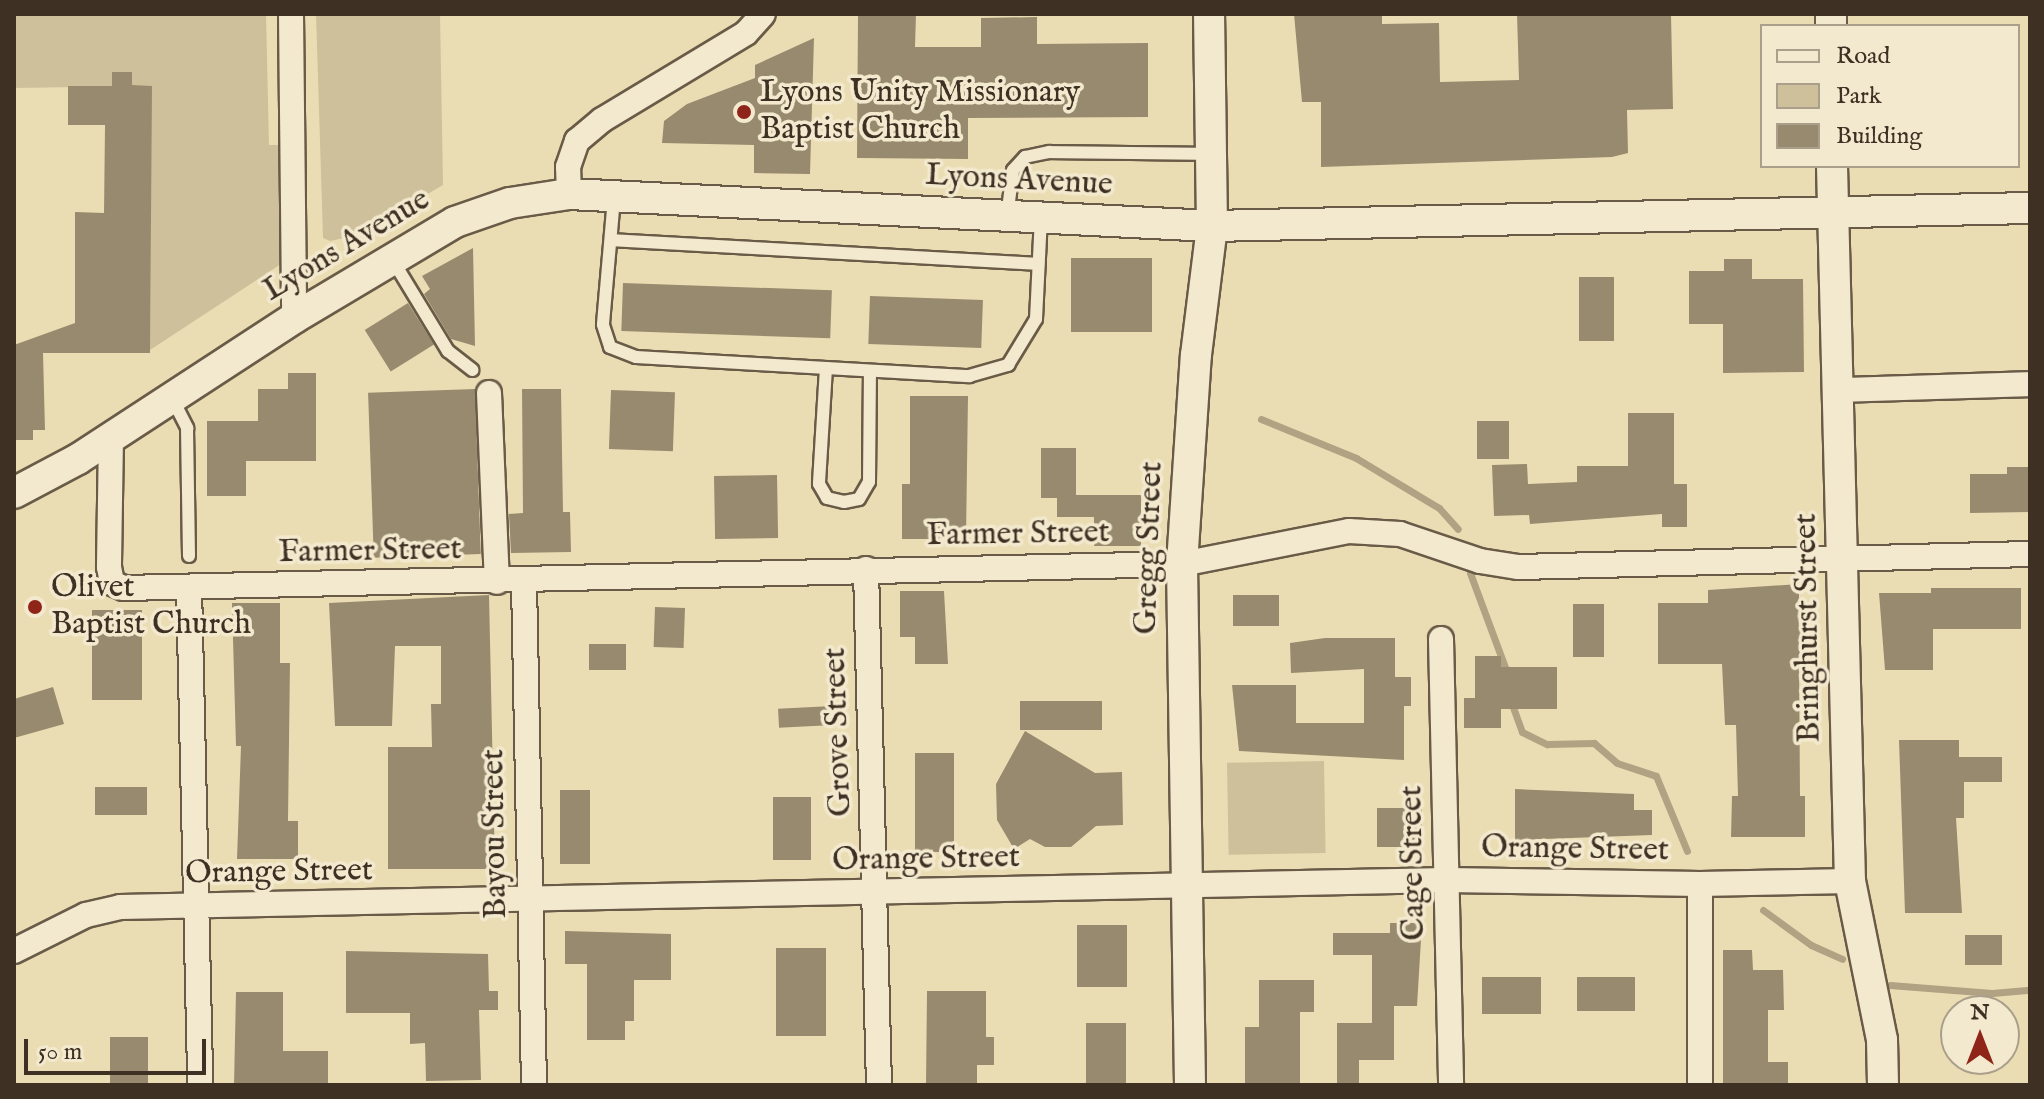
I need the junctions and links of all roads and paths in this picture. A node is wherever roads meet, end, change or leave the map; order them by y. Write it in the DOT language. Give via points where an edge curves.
graph roads {
  1 [pos="291,14"];
  2 [pos="763,14"];
  3 [pos="1209,14"];
  4 [pos="1212,154"];
  5 [pos="1832,168"];
  6 [pos="569,194"];
  7 [pos="614,197"];
  8 [pos="2030,208"];
  9 [pos="1833,213"];
  10 [pos="1007,217"];
  11 [pos="1041,218"];
  12 [pos="1212,226"];
  13 [pos="611,240"];
  14 [pos="392,259"];
  15 [pos="1038,264"];
  16 [pos="294,318"];
  17 [pos="826,368"];
  18 [pos="472,370"];
  19 [pos="870,371"];
  20 [pos="2030,384"];
  21 [pos="1841,390"];
  22 [pos="489,393"];
  23 [pos="172,398"];
  24 [pos="111,437"];
  25 [pos="78,459"];
  26 [pos="14,493"];
  27 [pos="14,516"];
  28 [pos="2030,554"];
  29 [pos="189,556"];
  30 [pos="1843,557"];
  31 [pos="1182,564"];
  32 [pos="866,569"];
  33 [pos="497,582"];
  34 [pos="524,582"];
  35 [pos="189,587"];
  36 [pos="1441,639"];
  37 [pos="1447,880"];
  38 [pos="1850,881"];
  39 [pos="1700,884"];
  40 [pos="1187,886"];
  41 [pos="876,893"];
  42 [pos="530,901"];
  43 [pos="196,907"];
  44 [pos="14,951"];
  45 [pos="200,1085"];
  46 [pos="534,1085"];
  47 [pos="879,1085"];
  48 [pos="1190,1085"];
  49 [pos="1451,1085"];
  50 [pos="1700,1085"];
  51 [pos="1883,1085"];
  1 -- 16 [label="street"];
  2 -- 6 [label="street" via="746,33 602,120 577,141 568,167"];
  3 -- 4 [label="street, Gregg Street"];
  4 -- 10 [label="lane" via="1049,152 1025,157 1013,170"];
  4 -- 12 [label="street, Gregg Street"];
  5 -- 9 [label="street, Bringhurst Street"];
  6 -- 7 [label="street, Lyons Avenue"];
  6 -- 14 [label="street, Lyons Avenue" via="510,203 455,222"];
  7 -- 10 [label="street, Lyons Avenue"];
  7 -- 13 [label="lane"];
  8 -- 9 [label="street, Lyons Avenue"];
  9 -- 12 [label="street, Lyons Avenue"];
  9 -- 21 [label="street, Bringhurst Street"];
  10 -- 11 [label="street, Lyons Avenue"];
  11 -- 12 [label="street, Lyons Avenue"];
  11 -- 15 [label="lane"];
  12 -- 31 [label="street, Gregg Street" via="1196,355"];
  13 -- 15 [label="lane"];
  13 -- 17 [label="lane" via="603,325 610,347 636,357"];
  14 -- 16 [label="street, Lyons Avenue"];
  14 -- 18 [label="lane" via="448,351"];
  15 -- 19 [label="lane" via="1036,319 1008,365 969,376"];
  16 -- 23 [label="street, Lyons Avenue"];
  17 -- 19 [label="lane"];
  17 -- 19 [label="lane" via="819,484 827,498 844,502 859,499 869,482"];
  20 -- 21 [label="street"];
  21 -- 30 [label="street, Bringhurst Street"];
  22 -- 33 [label="street"];
  23 -- 24 [label="street, Lyons Avenue"];
  23 -- 29 [label="lane" via="187,428"];
  24 -- 25 [label="street, Lyons Avenue"];
  24 -- 35 [label="street, Farmer Street" via="112,583 124,588"];
  25 -- 26 [label="street, Lyons Avenue"];
  25 -- 27 [label="street, Lyons Avenue" via="38,501"];
  28 -- 30 [label="street, Farmer Street"];
  30 -- 31 [label="street, Farmer Street" via="1519,567 1480,561 1400,534 1349,531"];
  30 -- 38 [label="street, Bringhurst Street"];
  31 -- 32 [label="street, Farmer Street"];
  31 -- 40 [label="street, Gregg Street"];
  32 -- 34 [label="street, Farmer Street"];
  32 -- 41 [label="street, Grove Street"];
  33 -- 34 [label="street, Farmer Street"];
  33 -- 35 [label="street, Farmer Street"];
  34 -- 42 [label="street, Bayou Street"];
  35 -- 43 [label="street"];
  36 -- 37 [label="street, Cage Street"];
  37 -- 39 [label="street, Orange Street"];
  37 -- 40 [label="street, Orange Street"];
  37 -- 49 [label="street, Cage Street"];
  38 -- 39 [label="street, Orange Street"];
  38 -- 51 [label="street, Bringhurst Street" via="1882,1040"];
  39 -- 50 [label="street"];
  40 -- 41 [label="street, Orange Street"];
  40 -- 48 [label="street, Gregg Street"];
  41 -- 42 [label="street, Orange Street"];
  41 -- 47 [label="street, Grove Street"];
  42 -- 43 [label="street, Orange Street"];
  42 -- 46 [label="street, Bayou Street"];
  43 -- 44 [label="street, Orange Street" via="120,907 86,915"];
  43 -- 45 [label="street"];
}
